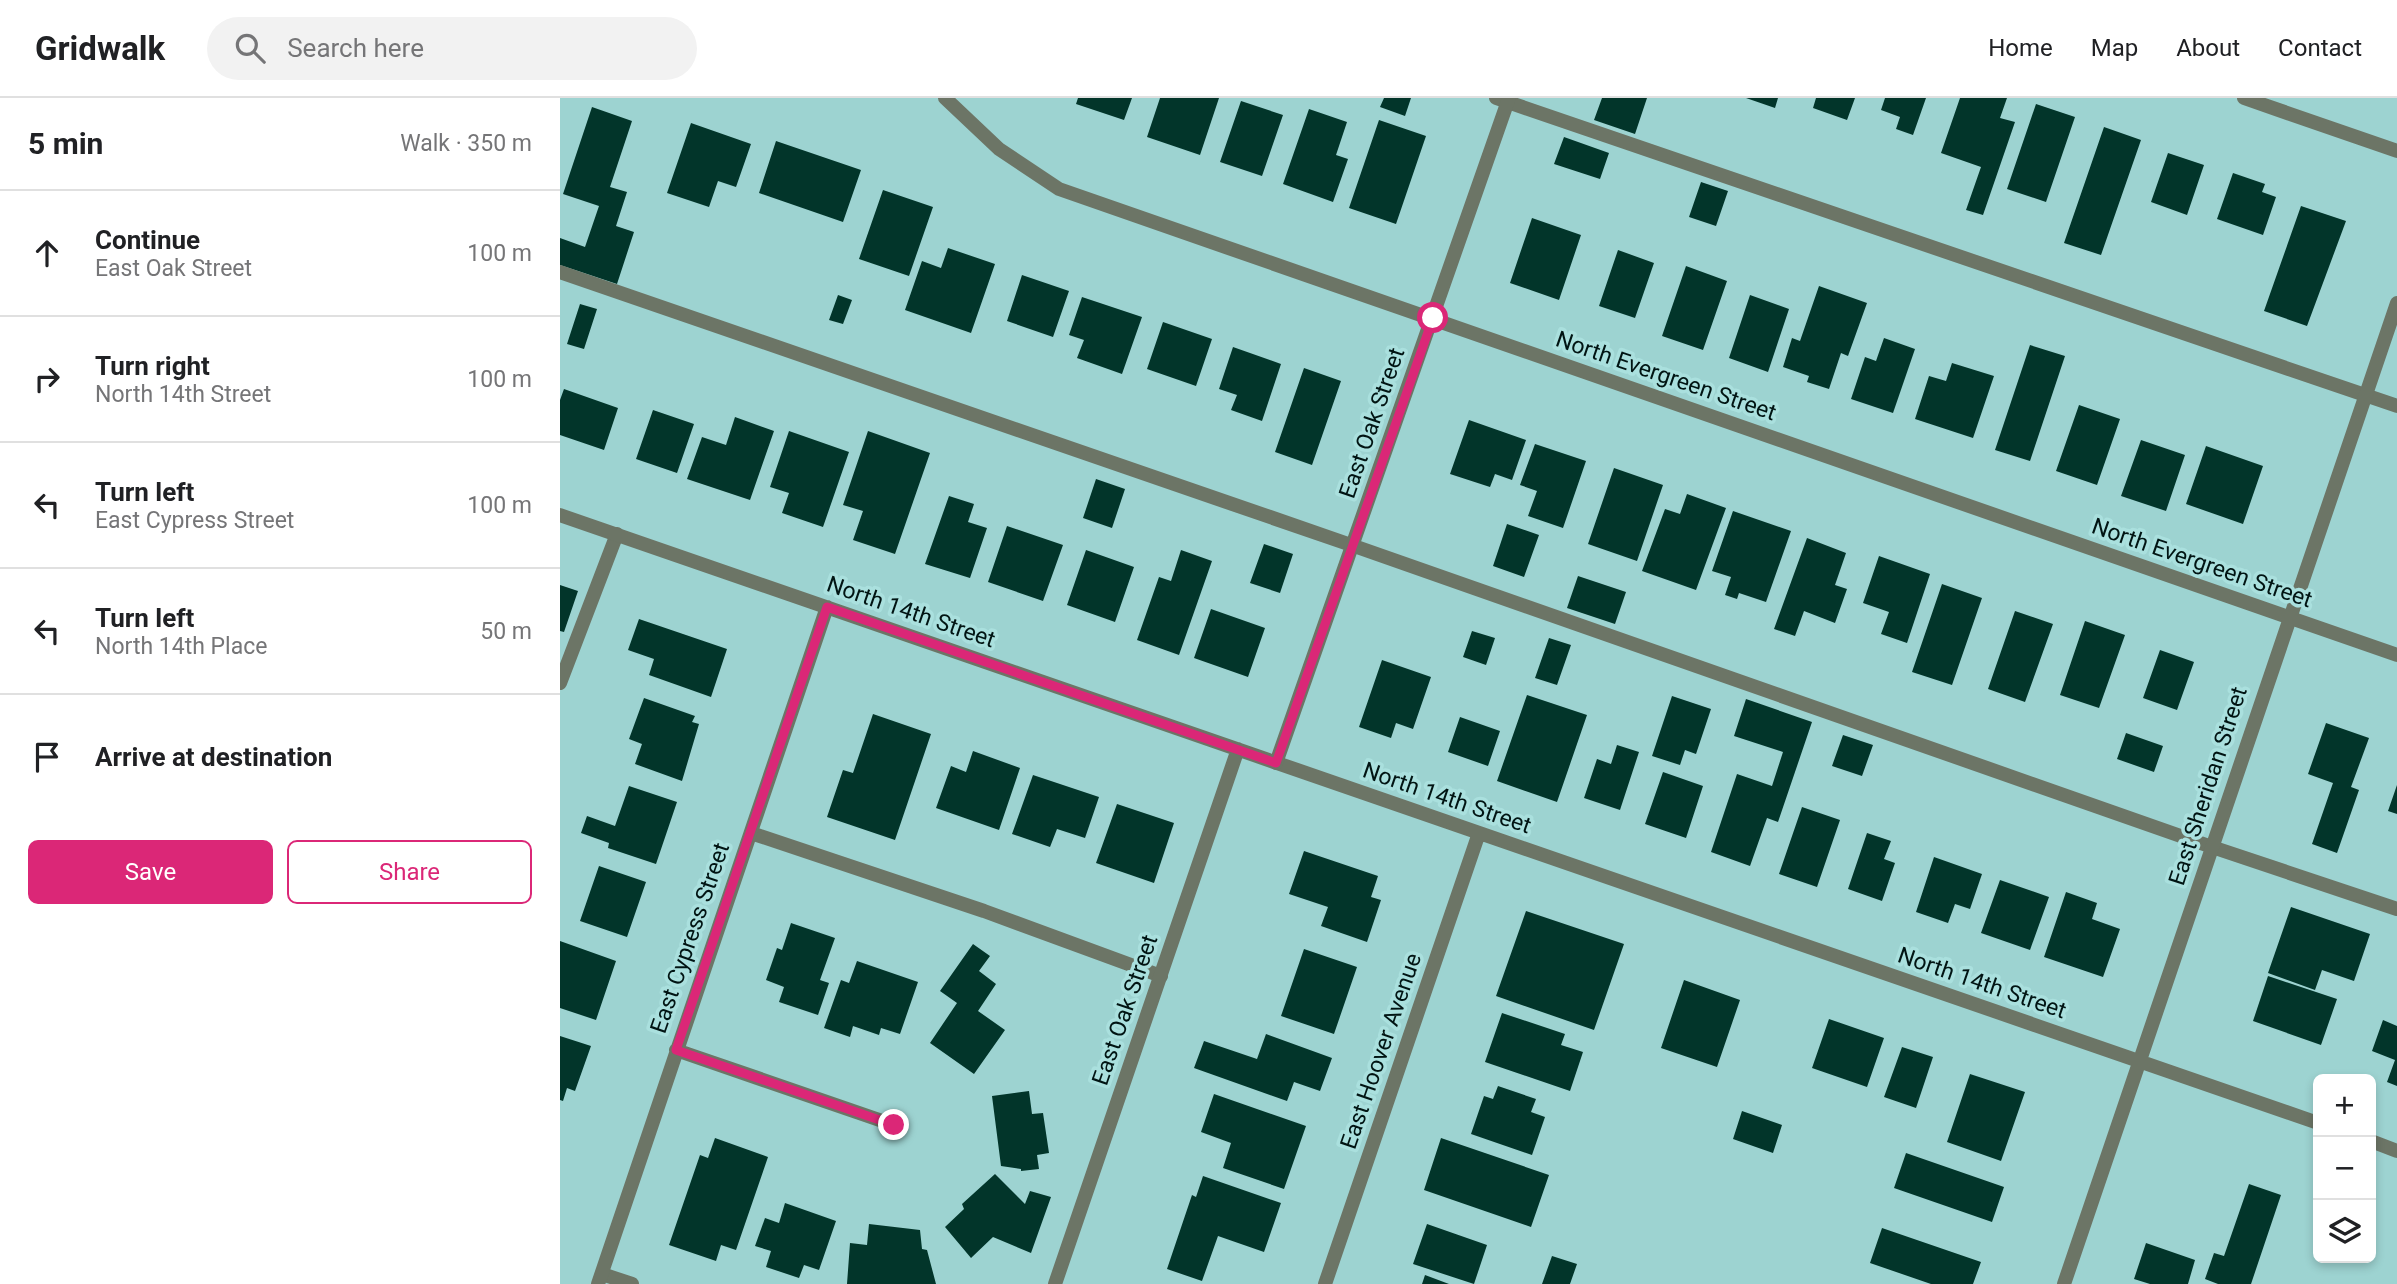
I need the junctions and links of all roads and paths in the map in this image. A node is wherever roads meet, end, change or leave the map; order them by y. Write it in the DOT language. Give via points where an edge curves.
graph roads {
  1 [pos="944,98"];
  2 [pos="2244,98"];
  3 [pos="1504,99"];
  4 [pos="2397,151"];
  5 [pos="560,271"];
  6 [pos="2397,303"];
  7 [pos="1433,318"];
  8 [pos="2365,395"];
  9 [pos="2397,406"];
  10 [pos="560,515"];
  11 [pos="617,534"];
  12 [pos="1354,546"];
  13 [pos="827,607"];
  14 [pos="2288,617"];
  15 [pos="2397,655"];
  16 [pos="560,683"];
  17 [pos="1237,749"];
  18 [pos="1276,763"];
  19 [pos="751,832"];
  20 [pos="1479,833"];
  21 [pos="2212,847"];
  22 [pos="2397,909"];
  23 [pos="1161,976"];
  24 [pos="676,1050"];
  25 [pos="2140,1062"];
  26 [pos="2313,1121"];
  27 [pos="894,1125"];
  28 [pos="2376,1144"];
  29 [pos="2397,1150"];
  30 [pos="600,1279"];
  31 [pos="632,1284"];
  32 [pos="1055,1284"];
  33 [pos="1325,1284"];
  34 [pos="2064,1284"];
  1 -- 7 [label="street, North Evergreen Street" via="999,149 1059,189"];
  2 -- 4 [label="street"];
  3 -- 7 [label="street, East Oak Street"];
  3 -- 8 [label="street"];
  5 -- 12 [label="street"];
  6 -- 8 [label="street, East Sheridan Street"];
  7 -- 12 [label="street, East Oak Street"];
  7 -- 14 [label="street, North Evergreen Street"];
  8 -- 9 [label="street"];
  8 -- 14 [label="street, East Sheridan Street"];
  10 -- 11 [label="street, North 14th Street"];
  11 -- 13 [label="street, North 14th Street"];
  11 -- 16 [label="street"];
  12 -- 18 [label="street, East Oak Street"];
  12 -- 21 [label="street"];
  13 -- 17 [label="street, North 14th Street"];
  13 -- 19 [label="street, East Cypress Street"];
  14 -- 15 [label="street, North Evergreen Street"];
  14 -- 21 [label="street, East Sheridan Street"];
  17 -- 18 [label="street, North 14th Street"];
  17 -- 23 [label="street, East Oak Street"];
  18 -- 20 [label="street, North 14th Street"];
  19 -- 23 [label="street"];
  19 -- 24 [label="street, East Cypress Street"];
  20 -- 25 [label="street, North 14th Street"];
  20 -- 33 [label="street, East Hoover Avenue"];
  21 -- 22 [label="street"];
  21 -- 25 [label="street, East Sheridan Street"];
  23 -- 32 [label="street, East Oak Street"];
  24 -- 27 [label="street"];
  24 -- 30 [label="street, East Cypress Street"];
  25 -- 26 [label="street, North 14th Street"];
  25 -- 34 [label="street, East Sheridan Street"];
  28 -- 29 [label="street"];
  30 -- 31 [label="street"];
}
